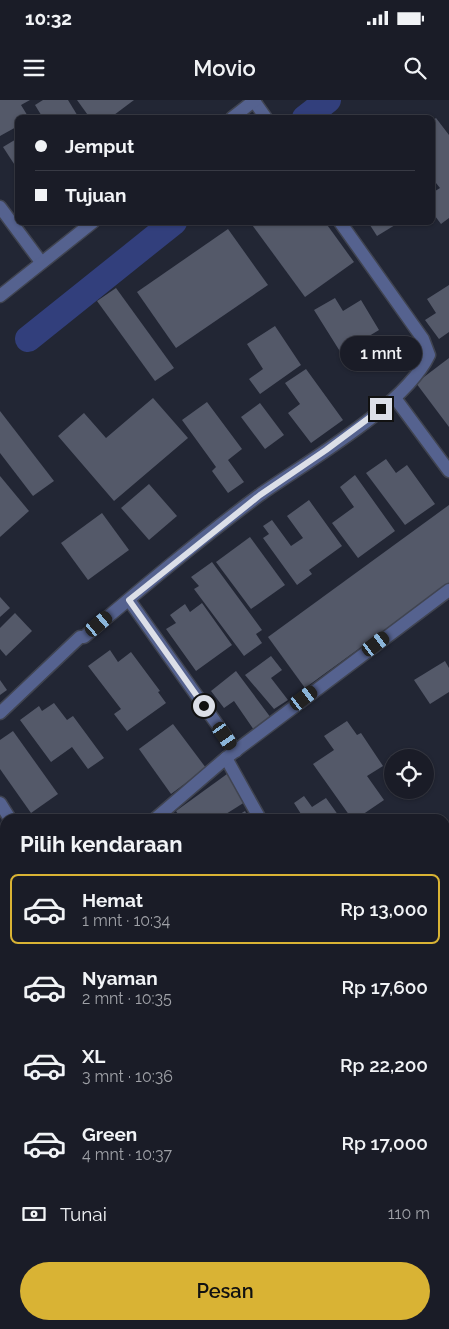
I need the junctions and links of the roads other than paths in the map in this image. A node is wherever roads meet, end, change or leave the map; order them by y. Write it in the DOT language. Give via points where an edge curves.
graph roads {
  1 [pos="254,100"];
  2 [pos="236,115"];
  3 [pos="264,115"];
  4 [pos="0,208"];
  5 [pos="89,225"];
  6 [pos="342,225"];
  7 [pos="40,262"];
  8 [pos="0,296"];
  9 [pos="395,398"];
  10 [pos="449,471"];
  11 [pos="449,590"];
  12 [pos="129,600"];
  13 [pos="0,713"];
  14 [pos="231,755"];
  15 [pos="0,803"];
  16 [pos="7,814"];
  17 [pos="161,814"];
  18 [pos="258,814"];
  1 -- 2 [label="street"];
  1 -- 3 [label="street"];
  4 -- 7 [label="street"];
  5 -- 7 [label="street"];
  6 -- 9 [label="street" via="427,347 429,355 425,364"];
  7 -- 8 [label="street"];
  9 -- 10 [label="street"];
  9 -- 12 [label="street" via="260,495"];
  11 -- 14 [label="street"];
  12 -- 13 [label="street" via="80,637"];
  12 -- 14 [label="street"];
  14 -- 17 [label="street"];
  14 -- 18 [label="street"];
  15 -- 16 [label="street"];
}
